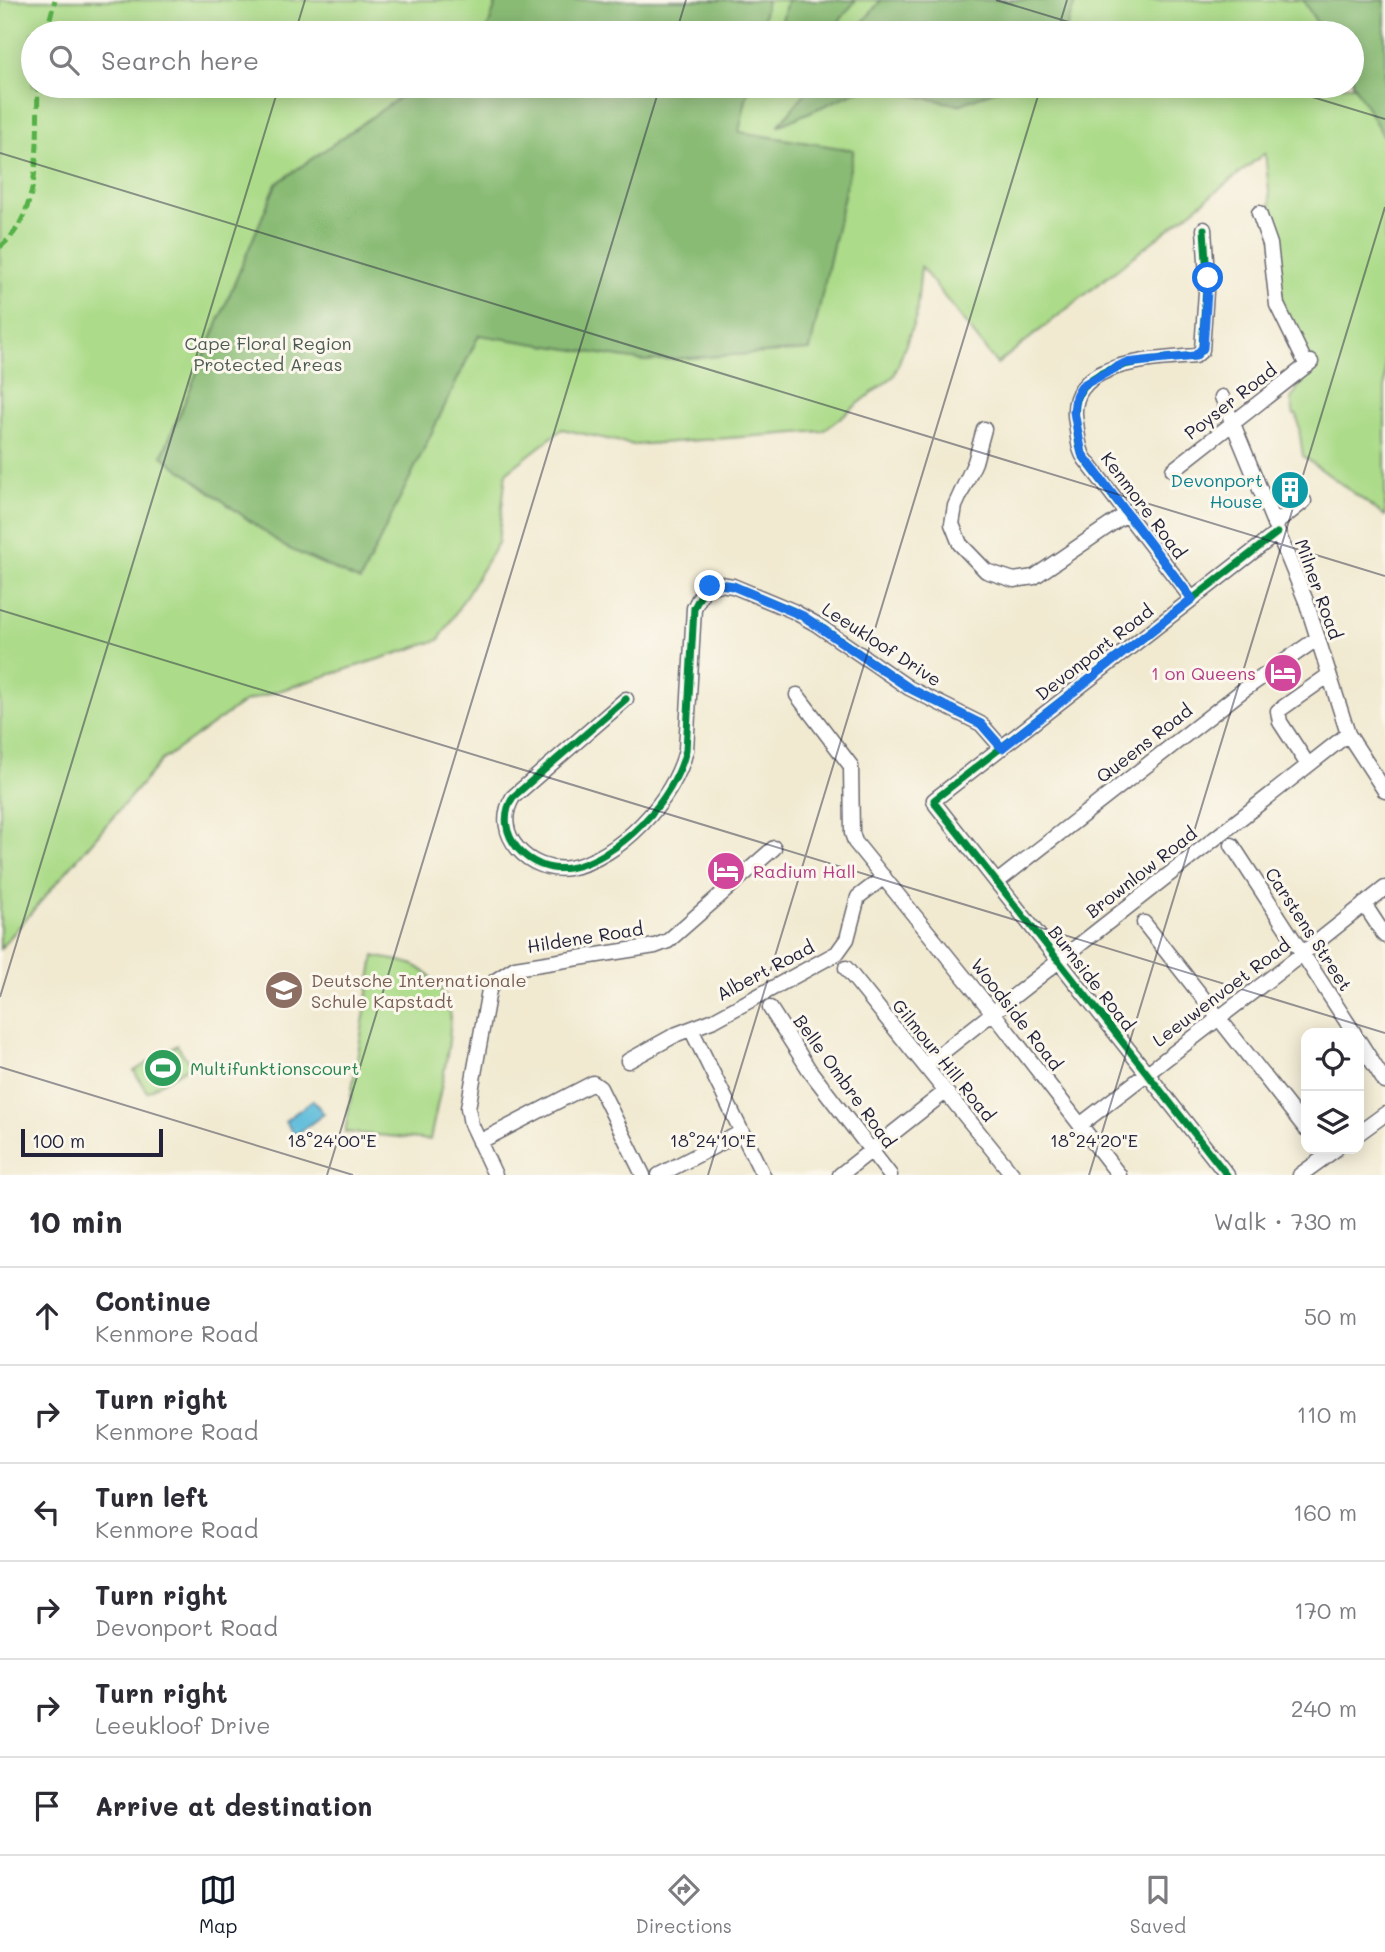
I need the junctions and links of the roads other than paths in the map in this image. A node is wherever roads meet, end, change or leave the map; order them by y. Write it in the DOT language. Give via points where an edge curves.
graph roads {
  1 [pos="1259,213"];
  2 [pos="1204,229"];
  3 [pos="1222,397"];
  4 [pos="1232,425"];
  5 [pos="984,429"];
  6 [pos="1172,470"];
  7 [pos="1304,501"];
  8 [pos="1126,514"];
  9 [pos="1275,529"];
  10 [pos="1192,599"];
  11 [pos="1318,638"];
  12 [pos="1329,675"];
  13 [pos="797,695"];
  14 [pos="626,699"];
  15 [pos="1348,734"];
  16 [pos="1002,748"];
  17 [pos="1308,765"];
  18 [pos="1385,791"];
  19 [pos="934,800"];
  20 [pos="1232,845"];
  21 [pos="774,848"];
  22 [pos="884,877"];
  23 [pos="997,882"];
  24 [pos="1385,888"];
  25 [pos="1364,904"];
  26 [pos="1144,922"];
  27 [pos="1385,936"];
  28 [pos="1302,954"];
  29 [pos="1058,961"];
  30 [pos="846,968"];
  31 [pos="770,1008"];
  32 [pos="992,1013"];
  33 [pos="1218,1017"];
  34 [pos="1351,1028"];
  35 [pos="691,1029"];
  36 [pos="1364,1049"];
  37 [pos="628,1061"];
  38 [pos="925,1066"];
  39 [pos="1147,1073"];
  40 [pos="1385,1082"];
  41 [pos="945,1092"];
  42 [pos="1385,1114"];
  43 [pos="1301,1123"];
  44 [pos="1080,1125"];
  45 [pos="1364,1129"];
  46 [pos="742,1132"];
  47 [pos="480,1142"];
  48 [pos="870,1151"];
  49 [pos="1326,1154"];
  50 [pos="1311,1172"];
  51 [pos="495,1175"];
  52 [pos="643,1175"];
  53 [pos="659,1175"];
  54 [pos="763,1175"];
  55 [pos="840,1175"];
  56 [pos="890,1175"];
  57 [pos="1013,1175"];
  58 [pos="1119,1175"];
  59 [pos="1227,1175"];
  1 -- 4 [label="street, Poyser Road" via="1270,244 1277,305 1309,364"];
  2 -- 8 [label="street, Kenmore Road" via="1208,278 1202,350 1195,356 1125,363 1083,385 1075,400 1082,454"];
  3 -- 4 [label="street, Milner Road"];
  4 -- 6 [label="street, Poyser Road"];
  4 -- 9 [label="street, Milner Road"];
  5 -- 8 [label="street" via="951,524 960,544 986,572 1014,580 1034,577"];
  7 -- 9 [label="street, Devonport Road"];
  8 -- 10 [label="street, Kenmore Road"];
  9 -- 10 [label="street, Devonport Road"];
  9 -- 11 [label="street, Milner Road"];
  10 -- 16 [label="street, Devonport Road"];
  11 -- 12 [label="street, Milner Road"];
  11 -- 23 [label="street, Queens Road" via="1242,691"];
  12 -- 15 [label="street, Milner Road"];
  12 -- 17 [label="street" via="1278,711 1280,722"];
  13 -- 22 [label="street, Woodside Road" via="851,766 852,836"];
  14 -- 16 [label="street, Leeukloof Drive" via="509,802 504,823 507,833 515,846 537,862 569,868 612,849 665,796 686,750 694,608 704,589 715,585 733,586 803,616 909,688 981,724"];
  15 -- 17 [label="street, Brownlow Road"];
  15 -- 18 [label="street, Milner Road"];
  16 -- 19 [label="street, Devonport Road"];
  17 -- 29 [label="street, Brownlow Road"];
  19 -- 23 [label="street, Burnside Road"];
  20 -- 28 [label="street, Carstens Street"];
  21 -- 47 [label="street, Hildene Road" via="668,942 515,968 495,981 489,990 468,1108"];
  22 -- 32 [label="street, Woodside Road"];
  22 -- 35 [label="street, Albert Road" via="858,897 847,939 837,953"];
  23 -- 29 [label="street, Burnside Road"];
  24 -- 25 [label="street, Leeuwenvoet Road"];
  25 -- 27 [label="street"];
  25 -- 28 [label="street, Leeuwenvoet Road"];
  26 -- 33 [label="street"];
  28 -- 33 [label="street, Leeuwenvoet Road"];
  28 -- 34 [label="street, Carstens Street"];
  29 -- 32 [label="street, Brownlow Road"];
  29 -- 39 [label="street, Burnside Road"];
  30 -- 38 [label="street, Gilmour Hill Road"];
  31 -- 48 [label="street, Belle Ombre Road"];
  32 -- 38 [label="street, Brownlow Road"];
  32 -- 44 [label="street, Woodside Road"];
  33 -- 39 [label="street, Leeuwenvoet Road"];
  33 -- 43 [label="street"];
  35 -- 37 [label="street, Albert Road"];
  35 -- 46 [label="street"];
  36 -- 40 [label="street"];
  38 -- 41 [label="street, Gilmour Hill Road"];
  39 -- 44 [label="street, Leeuwenvoet Road"];
  39 -- 59 [label="street, Burnside Road"];
  41 -- 48 [label="street"];
  41 -- 57 [label="street, Gilmour Hill Road"];
  42 -- 45 [label="street"];
  44 -- 58 [label="street, Woodside Road"];
  46 -- 53 [label="street"];
  46 -- 54 [label="street"];
  47 -- 51 [label="street, Hildene Road"];
  47 -- 52 [label="street" via="595,1083"];
  48 -- 55 [label="street"];
  48 -- 56 [label="street, Belle Ombre Road"];
  49 -- 50 [label="street"];
}
